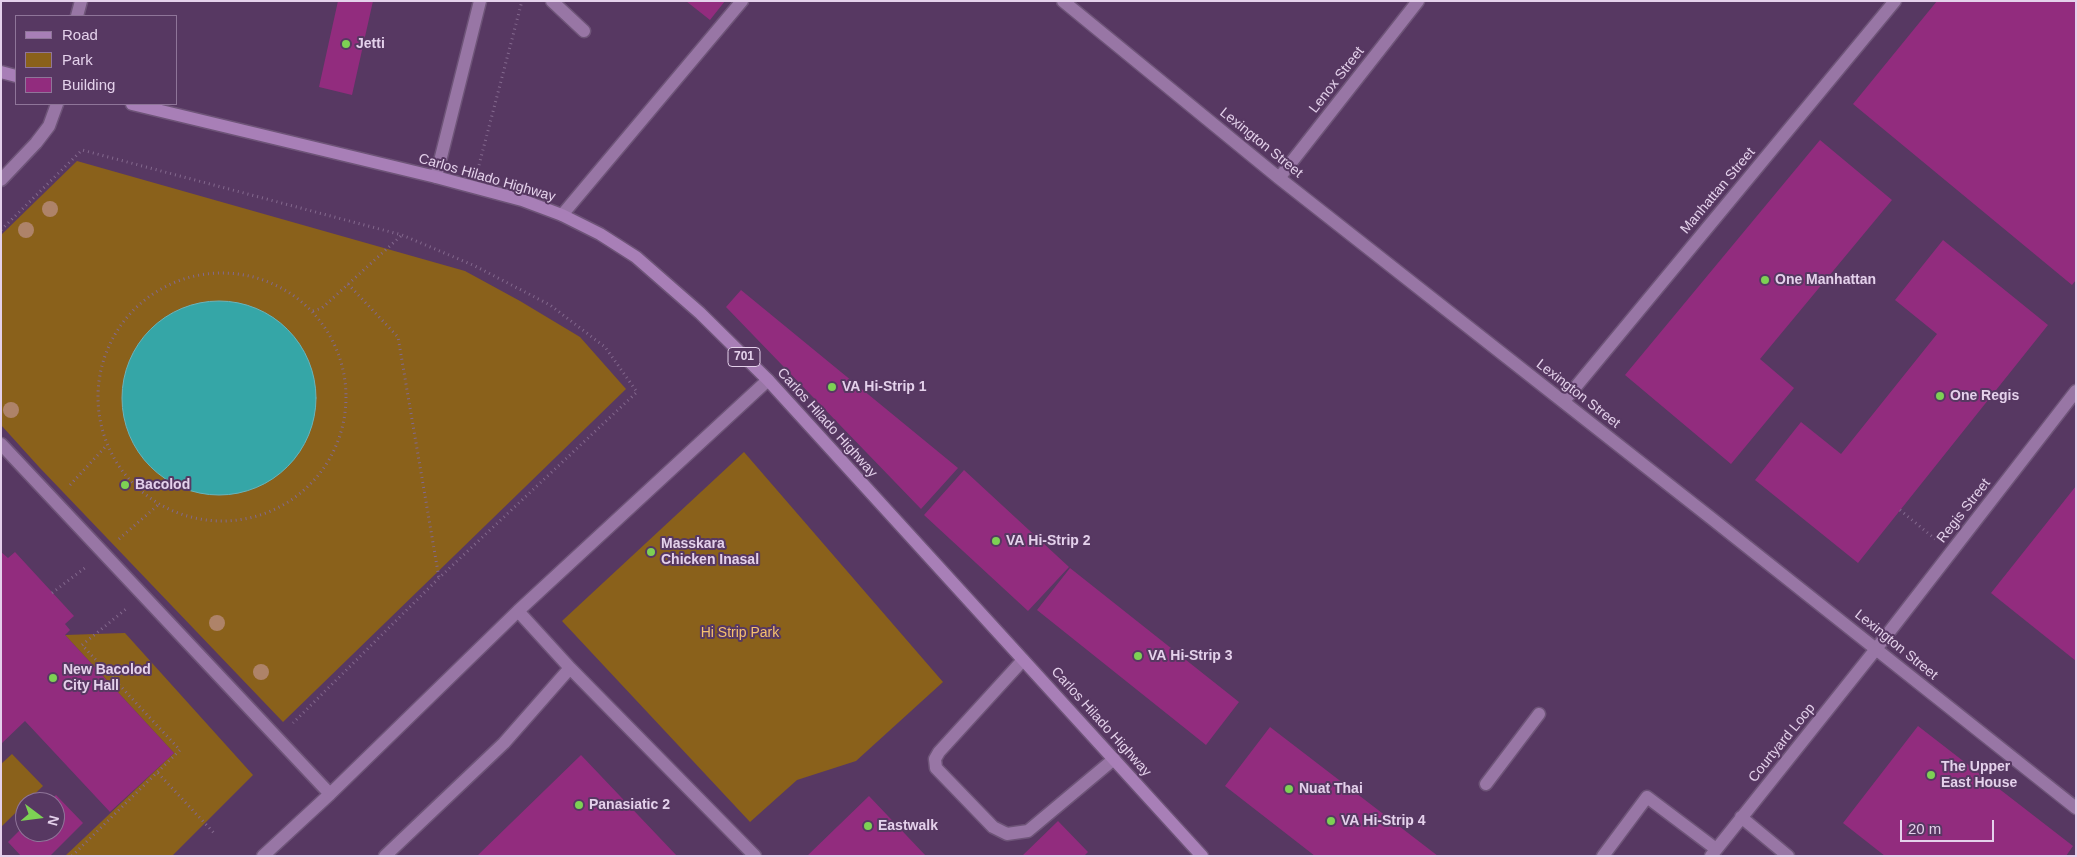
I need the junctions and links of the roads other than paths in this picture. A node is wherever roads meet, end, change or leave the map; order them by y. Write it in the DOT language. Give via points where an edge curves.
graph roads {
  1 [pos="81,1"];
  2 [pos="480,1"];
  3 [pos="552,1"];
  4 [pos="742,1"];
  5 [pos="1063,1"];
  6 [pos="1418,1"];
  7 [pos="1895,1"];
  8 [pos="77,15"];
  9 [pos="584,31"];
  10 [pos="1,72"];
  11 [pos="15,76"];
  12 [pos="57,105"];
  13 [pos="136,105"];
  14 [pos="436,177"];
  15 [pos="1280,178"];
  16 [pos="1,180"];
  17 [pos="562,215"];
  18 [pos="768,380"];
  19 [pos="2076,391"];
  20 [pos="1564,401"];
  21 [pos="1,444"];
  22 [pos="518,611"];
  23 [pos="1876,649"];
  24 [pos="1023,660"];
  25 [pos="570,668"];
  26 [pos="1539,714"];
  27 [pos="1114,759"];
  28 [pos="1486,784"];
  29 [pos="330,794"];
  30 [pos="2076,808"];
  31 [pos="1741,817"];
  32 [pos="1713,853"];
  33 [pos="263,856"];
  34 [pos="385,856"];
  35 [pos="755,856"];
  36 [pos="1202,856"];
  37 [pos="1603,856"];
  38 [pos="1788,856"];
  1 -- 8 [label="street"];
  2 -- 14 [label="street"];
  3 -- 9 [label="street"];
  4 -- 17 [label="street"];
  5 -- 15 [label="street, Lexington Street"];
  6 -- 15 [label="street, Lenox Street"];
  7 -- 20 [label="street, Manhattan Street"];
  10 -- 11 [label="main road"];
  12 -- 16 [label="street" via="49,126"];
  13 -- 14 [label="main road, Carlos Hilado Highway / 701"];
  14 -- 17 [label="main road, Carlos Hilado Highway / 701" via="522,200"];
  15 -- 20 [label="street, Lexington Street"];
  17 -- 18 [label="main road, Carlos Hilado Highway / 701" via="636,257 700,313"];
  18 -- 22 [label="street"];
  18 -- 24 [label="main road, Carlos Hilado Highway / 701"];
  19 -- 23 [label="street, Regis Street"];
  20 -- 23 [label="street, Lexington Street"];
  21 -- 29 [label="street"];
  22 -- 25 [label="street"];
  22 -- 29 [label="street"];
  23 -- 30 [label="street, Lexington Street"];
  23 -- 31 [label="street, Courtyard Loop"];
  24 -- 27 [label="main road, Carlos Hilado Highway / 701"];
  24 -- 27 [label="street" via="939,752 935,759 936,768 992,827 1007,834 1028,831"];
  25 -- 34 [label="street" via="504,743"];
  25 -- 35 [label="street"];
  26 -- 28 [label="street"];
  27 -- 36 [label="main road, Carlos Hilado Highway / 701"];
  29 -- 33 [label="street"];
  31 -- 32 [label="street, Courtyard Loop"];
  31 -- 38 [label="street"];
  32 -- 37 [label="street" via="1647,797"];
}
